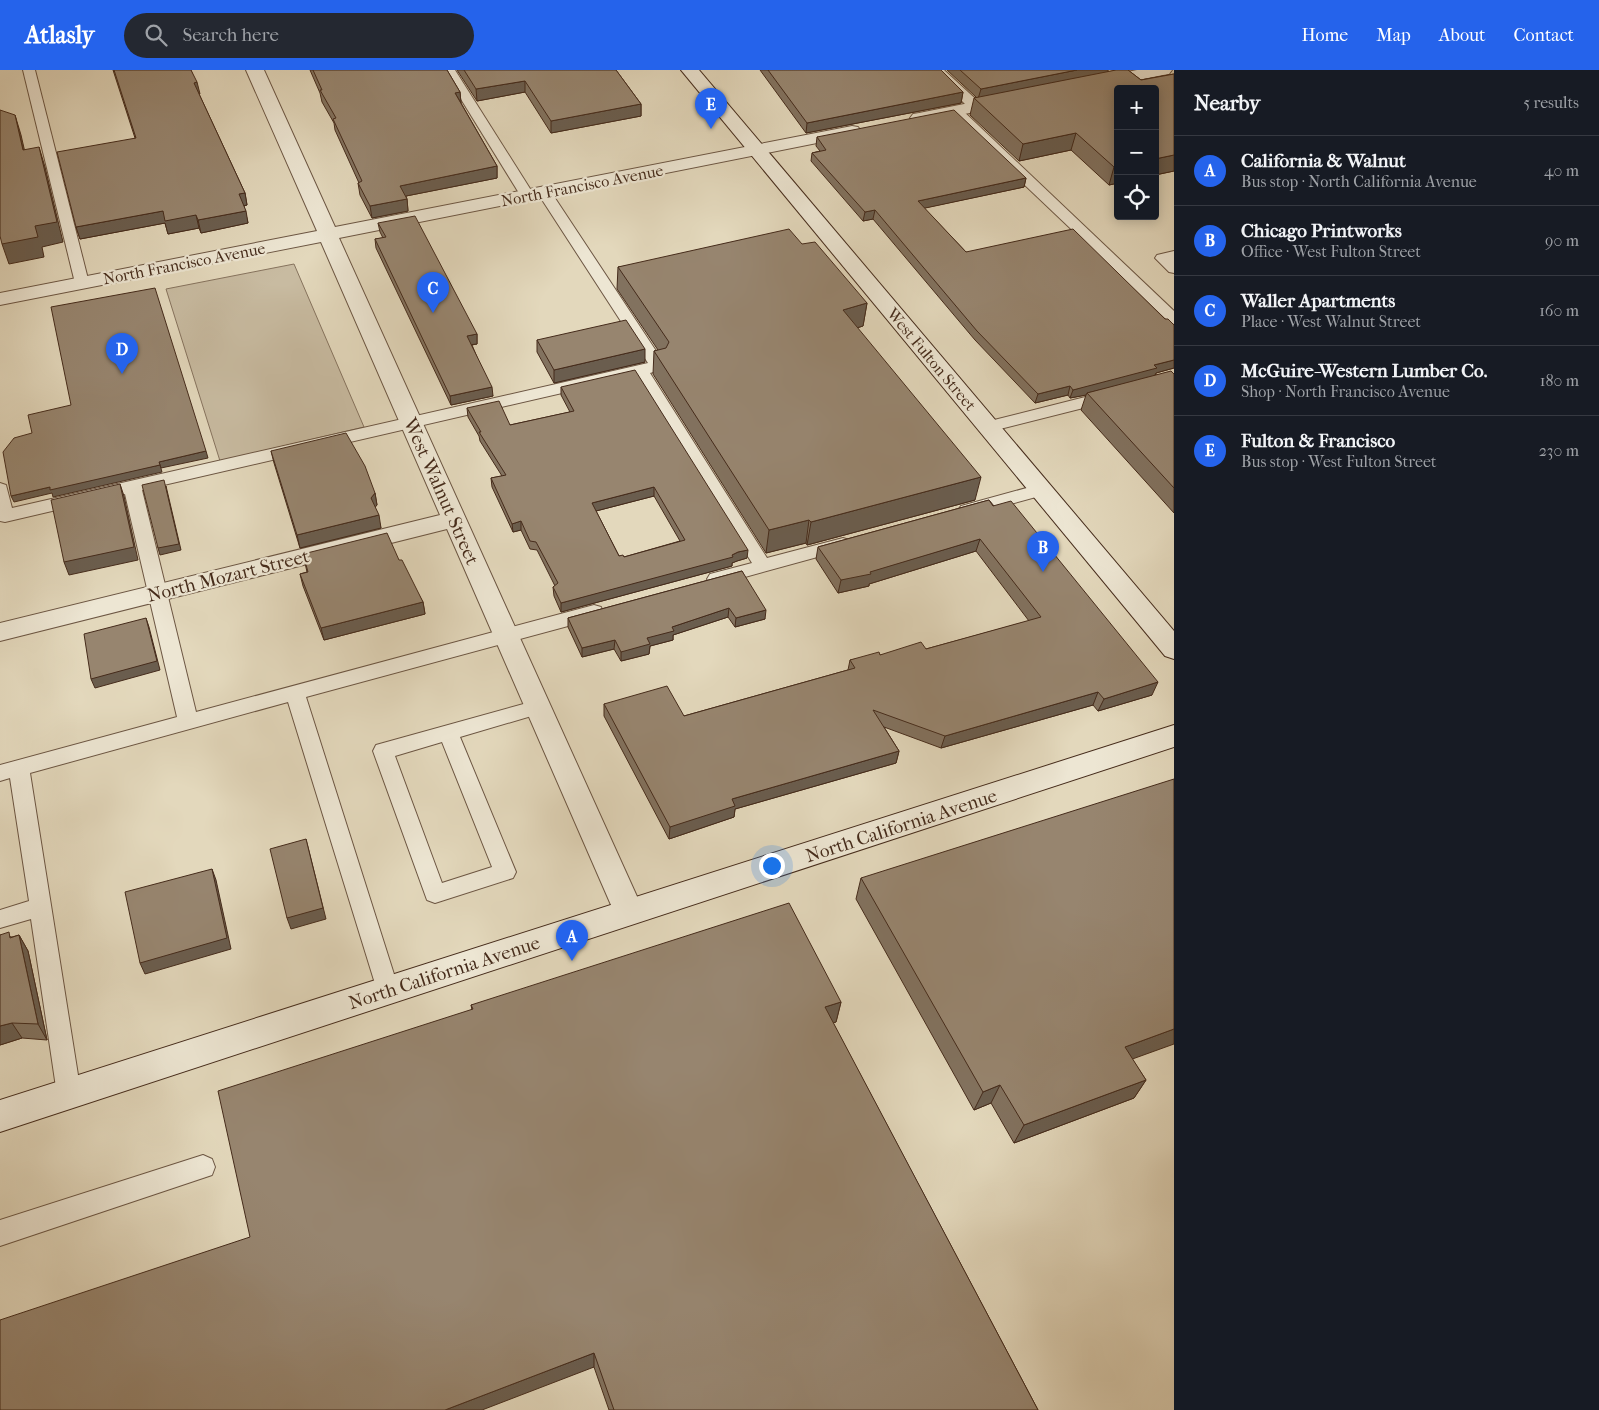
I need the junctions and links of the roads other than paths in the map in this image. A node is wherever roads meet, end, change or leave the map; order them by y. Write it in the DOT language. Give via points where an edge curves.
graph roads {
  1 [pos="30,70"];
  2 [pos="255,70"];
  3 [pos="449,70"];
  4 [pos="690,70"];
  5 [pos="937,70"];
  6 [pos="1163,70"];
  7 [pos="1083,86"];
  8 [pos="1024,97"];
  9 [pos="976,107"];
  10 [pos="955,111"];
  11 [pos="900,122"];
  12 [pos="872,127"];
  13 [pos="757,150"];
  14 [pos="536,194"];
  15 [pos="327,234"];
  16 [pos="1174,255"];
  17 [pos="616,269"];
  18 [pos="1174,269"];
  19 [pos="597,273"];
  20 [pos="82,283"];
  21 [pos="0,299"];
  22 [pos="1174,319"];
  23 [pos="640,370"];
  24 [pos="1126,392"];
  25 [pos="411,422"];
  26 [pos="988,427"];
  27 [pos="132,486"];
  28 [pos="0,489"];
  29 [pos="1041,490"];
  30 [pos="949,515"];
  31 [pos="456,519"];
  32 [pos="856,541"];
  33 [pos="763,566"];
  34 [pos="696,584"];
  35 [pos="157,592"];
  36 [pos="609,608"];
  37 [pos="0,632"];
  38 [pos="507,635"];
  39 [pos="1174,649"];
  40 [pos="295,693"];
  41 [pos="538,707"];
  42 [pos="188,722"];
  43 [pos="448,732"];
  44 [pos="1174,736"];
  45 [pos="9,770"];
  46 [pos="40,907"];
  47 [pos="629,912"];
  48 [pos="0,919"];
  49 [pos="388,990"];
  50 [pos="69,1094"];
  51 [pos="0,1116"];
  52 [pos="203,1167"];
  53 [pos="0,1233"];
  1 -- 20 [label="lane"];
  2 -- 15 [label="street, West Walnut Street"];
  3 -- 14 [label="lane"];
  4 -- 13 [label="street, West Fulton Street"];
  5 -- 9 [label="lane"];
  6 -- 7 [label="street"];
  8 -- 9 [label="street"];
  9 -- 10 [label="street"];
  10 -- 11 [label="street"];
  10 -- 22 [label="lane"];
  12 -- 13 [label="street, North Francisco Avenue"];
  13 -- 14 [label="street, North Francisco Avenue"];
  13 -- 26 [label="street, West Fulton Street"];
  14 -- 15 [label="street, North Francisco Avenue"];
  14 -- 19 [label="lane"];
  15 -- 20 [label="street, North Francisco Avenue"];
  15 -- 25 [label="street, West Walnut Street"];
  16 -- 18 [label="lane" via="1162,258"];
  17 -- 19 [label="lane"];
  19 -- 23 [label="lane" via="658,366"];
  20 -- 21 [label="street, North Francisco Avenue"];
  23 -- 25 [label="lane"];
  23 -- 33 [label="lane"];
  24 -- 26 [label="lane"];
  25 -- 27 [label="lane"];
  25 -- 31 [label="street, West Walnut Street"];
  26 -- 29 [label="street, West Fulton Street"];
  27 -- 28 [label="lane" via="5,516"];
  27 -- 35 [label="lane"];
  29 -- 30 [label="lane"];
  29 -- 39 [label="street, West Fulton Street"];
  31 -- 35 [label="street, North Mozart Street"];
  31 -- 38 [label="street, West Walnut Street"];
  32 -- 33 [label="lane"];
  33 -- 34 [label="lane"];
  35 -- 37 [label="street, North Mozart Street"];
  35 -- 42 [label="lane"];
  36 -- 38 [label="lane"];
  38 -- 40 [label="lane"];
  38 -- 41 [label="street, West Walnut Street"];
  40 -- 42 [label="lane"];
  40 -- 49 [label="lane"];
  41 -- 43 [label="lane"];
  41 -- 47 [label="street, West Walnut Street"];
  42 -- 45 [label="lane"];
  43 -- 43 [label="lane" via="383,751 435,894 505,872"];
  44 -- 47 [label="street, North California Avenue"];
  45 -- 46 [label="lane"];
  46 -- 48 [label="lane"];
  46 -- 50 [label="lane"];
  47 -- 49 [label="street, North California Avenue"];
  49 -- 50 [label="street, North California Avenue"];
  50 -- 51 [label="street, North California Avenue"];
  52 -- 53 [label="lane"];
}
